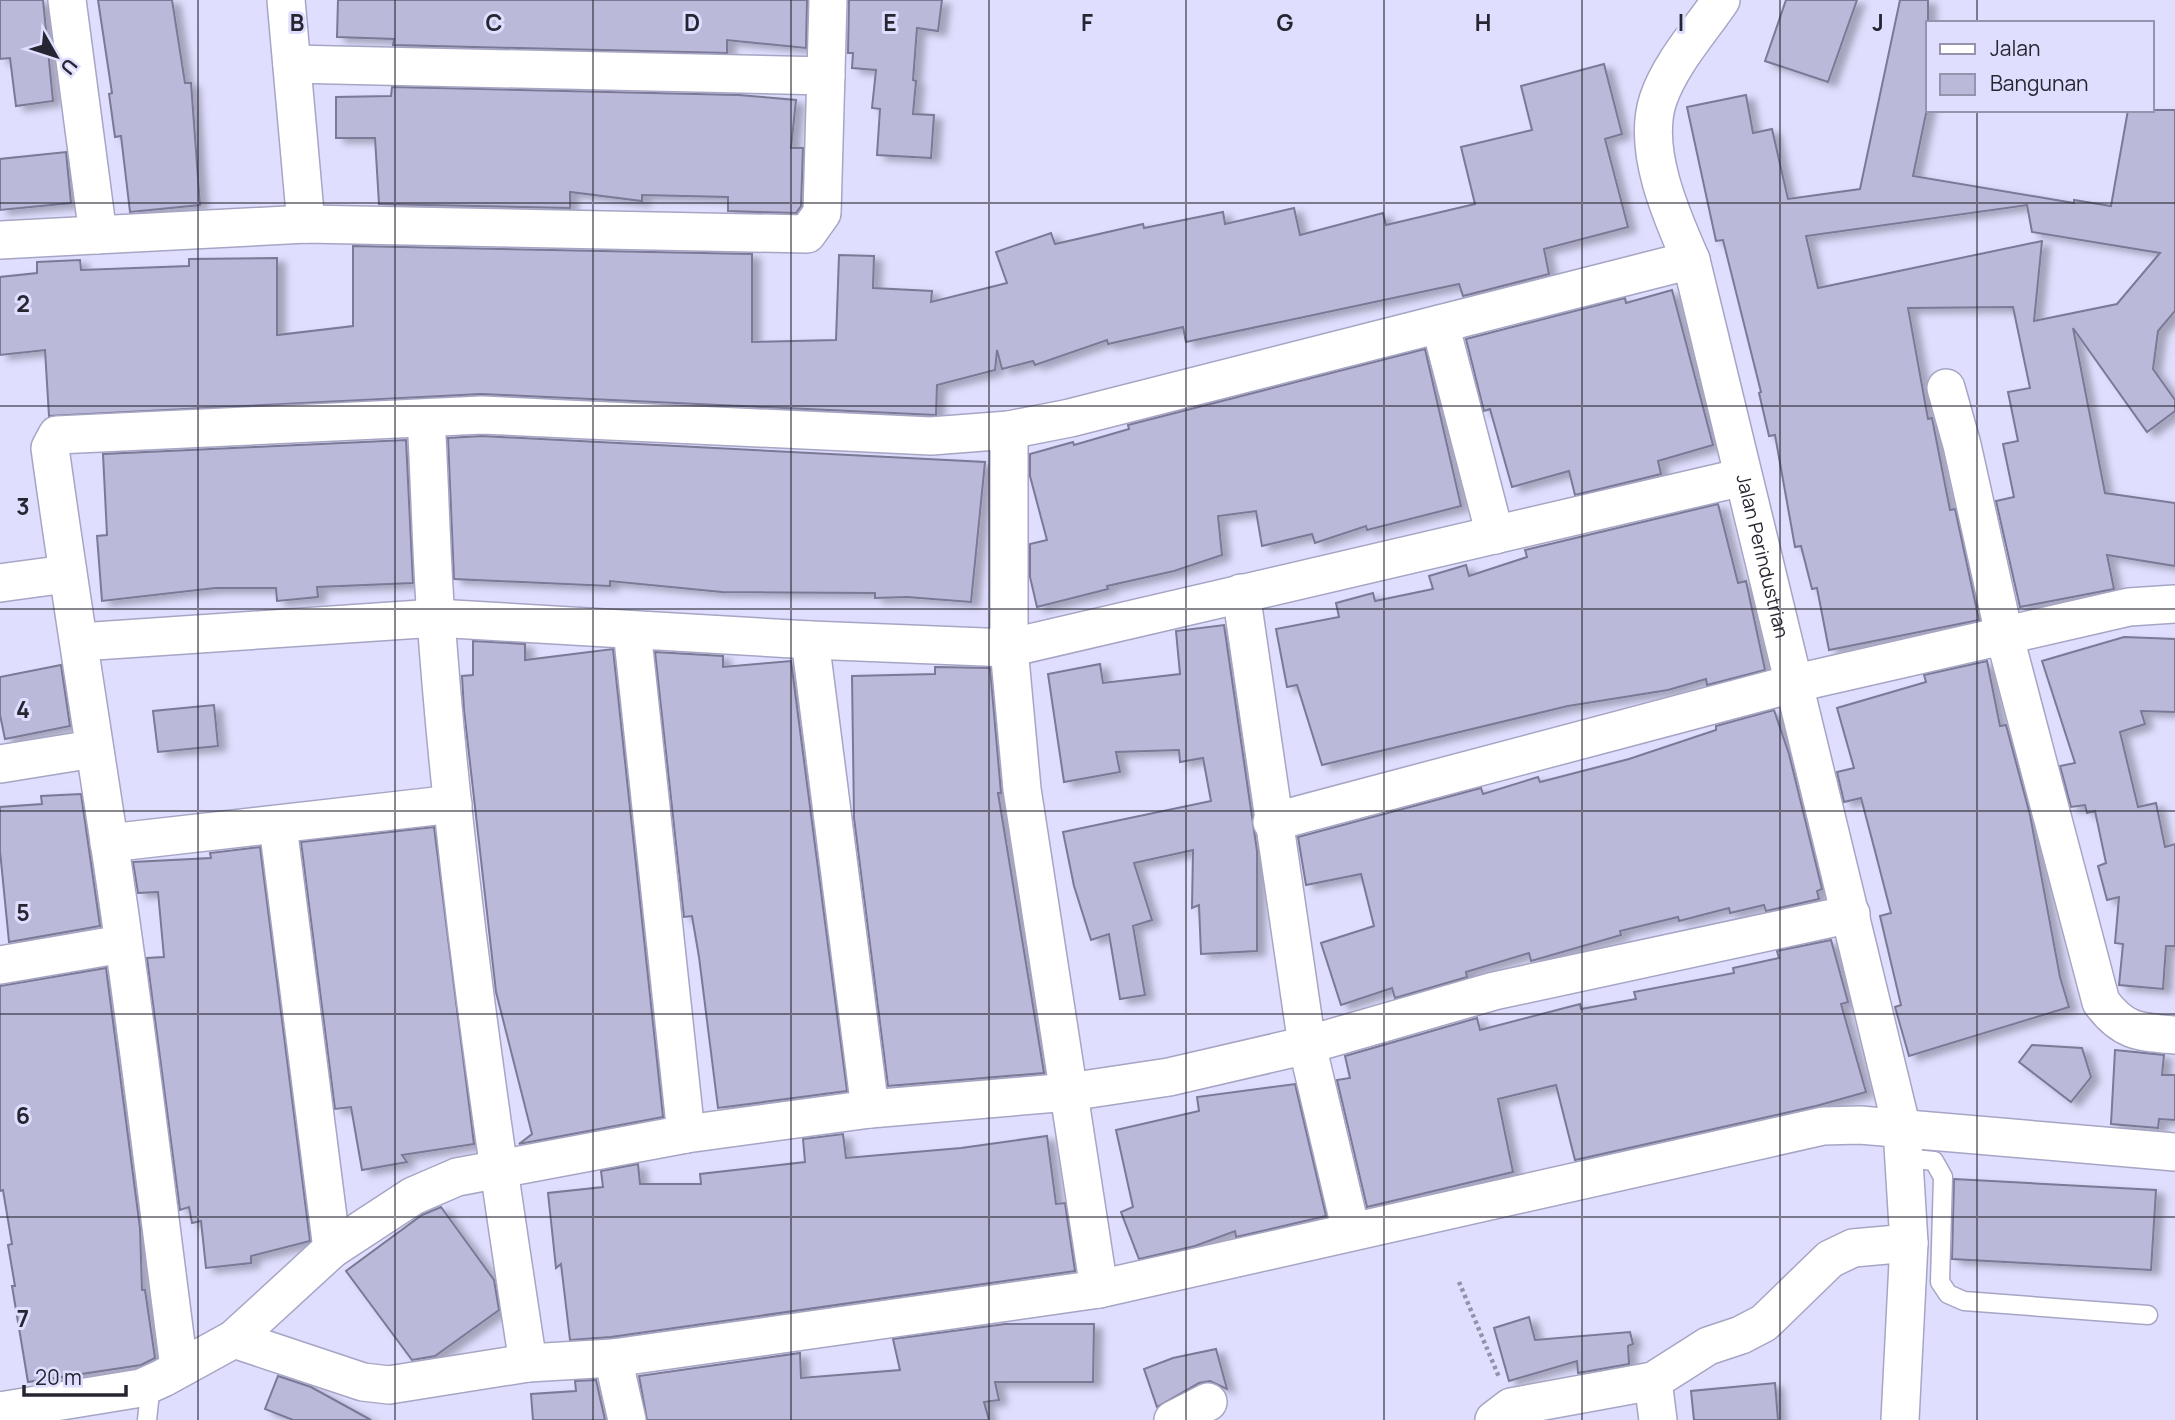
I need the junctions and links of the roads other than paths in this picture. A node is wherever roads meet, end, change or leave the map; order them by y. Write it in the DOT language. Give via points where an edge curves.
graph roads {
  1 [pos="67,0"];
  2 [pos="286,0"];
  3 [pos="828,0"];
  4 [pos="1721,0"];
  5 [pos="292,64"];
  6 [pos="826,76"];
  7 [pos="306,224"];
  8 [pos="98,235"];
  9 [pos="0,240"];
  10 [pos="1691,260"];
  11 [pos="1440,324"];
  12 [pos="1946,388"];
  13 [pos="426,418"];
  14 [pos="1009,430"];
  15 [pos="1743,477"];
  16 [pos="1495,535"];
  17 [pos="66,574"];
  18 [pos="0,583"];
  19 [pos="1241,593"];
  20 [pos="2175,604"];
  21 [pos="436,618"];
  22 [pos="632,630"];
  23 [pos="2004,634"];
  24 [pos="810,640"];
  25 [pos="80,642"];
  26 [pos="1009,648"];
  27 [pos="1792,684"];
  28 [pos="93,749"];
  29 [pos="0,764"];
  30 [pos="453,804"];
  31 [pos="1272,822"];
  32 [pos="278,826"];
  33 [pos="109,844"];
  34 [pos="1851,914"];
  35 [pos="122,944"];
  36 [pos="0,965"];
  37 [pos="2175,1035"];
  38 [pos="1307,1045"];
  39 [pos="1069,1092"];
  40 [pos="870,1109"];
  41 [pos="686,1134"];
  42 [pos="1903,1143"];
  43 [pos="2175,1152"];
  44 [pos="498,1168"];
  45 [pos="1351,1231"];
  46 [pos="1909,1243"];
  47 [pos="332,1249"];
  48 [pos="1099,1289"];
  49 [pos="2148,1315"];
  50 [pos="234,1339"];
  51 [pos="612,1358"];
  52 [pos="528,1363"];
  53 [pos="165,1375"];
  54 [pos="1653,1381"];
  55 [pos="1208,1402"];
  56 [pos="0,1411"];
  57 [pos="1503,1413"];
  58 [pos="147,1420"];
  59 [pos="627,1420"];
  60 [pos="1173,1420"];
  61 [pos="1658,1420"];
  62 [pos="1900,1420"];
  1 -- 8 [label="street"];
  2 -- 5 [label="street"];
  3 -- 6 [label="street"];
  4 -- 10 [label="street, Jalan Perindustrian" via="1666,82 1657,102 1653,136 1668,206"];
  5 -- 6 [label="street"];
  5 -- 7 [label="street"];
  6 -- 7 [label="street" via="822,213 807,234"];
  7 -- 8 [label="street"];
  8 -- 9 [label="street"];
  10 -- 11 [label="street"];
  10 -- 15 [label="street, Jalan Perindustrian"];
  11 -- 14 [label="street"];
  11 -- 16 [label="street"];
  12 -- 23 [label="street"];
  13 -- 14 [label="street" via="482,415 931,436"];
  13 -- 17 [label="street" via="57,435 50,448"];
  13 -- 21 [label="street"];
  14 -- 26 [label="street"];
  15 -- 16 [label="street"];
  15 -- 27 [label="street, Jalan Perindustrian"];
  16 -- 19 [label="street"];
  17 -- 18 [label="street"];
  17 -- 25 [label="street"];
  19 -- 26 [label="street"];
  19 -- 31 [label="street"];
  20 -- 23 [label="street" via="2129,607"];
  21 -- 22 [label="street"];
  21 -- 25 [label="street"];
  21 -- 30 [label="street"];
  22 -- 24 [label="street"];
  22 -- 41 [label="street"];
  23 -- 27 [label="street"];
  23 -- 37 [label="street" via="2101,1002 2116,1022 2141,1032"];
  24 -- 26 [label="street"];
  24 -- 40 [label="street"];
  25 -- 28 [label="street"];
  26 -- 39 [label="street" via="1022,789"];
  27 -- 31 [label="street"];
  27 -- 34 [label="street, Jalan Perindustrian"];
  28 -- 29 [label="street"];
  28 -- 33 [label="street"];
  30 -- 32 [label="street"];
  30 -- 44 [label="street"];
  31 -- 38 [label="street"];
  32 -- 33 [label="street"];
  32 -- 47 [label="street"];
  33 -- 35 [label="street"];
  34 -- 38 [label="street" via="1494,991"];
  34 -- 42 [label="street, Jalan Perindustrian"];
  35 -- 36 [label="street"];
  35 -- 53 [label="street"];
  38 -- 39 [label="street" via="1169,1077"];
  38 -- 45 [label="street"];
  39 -- 40 [label="street"];
  39 -- 48 [label="street"];
  40 -- 41 [label="street"];
  41 -- 44 [label="street"];
  42 -- 43 [label="street"];
  42 -- 45 [label="street" via="1823,1126"];
  42 -- 46 [label="street, Jalan Perindustrian"];
  42 -- 49 [label="lane" via="1934,1161 1942,1177 1940,1282 1948,1294 1964,1301"];
  44 -- 47 [label="street" via="431,1186"];
  44 -- 52 [label="street"];
  45 -- 48 [label="street"];
  46 -- 54 [label="street" via="1853,1248 1830,1259 1764,1323 1708,1346"];
  46 -- 62 [label="street, Jalan Perindustrian"];
  47 -- 50 [label="street"];
  48 -- 51 [label="street"];
  50 -- 52 [label="street" via="363,1381 390,1385"];
  50 -- 53 [label="street"];
  51 -- 52 [label="street"];
  51 -- 59 [label="street"];
  53 -- 56 [label="street"];
  53 -- 58 [label="lane"];
  54 -- 57 [label="street"];
  54 -- 61 [label="street"];
  55 -- 60 [label="street"];
}
